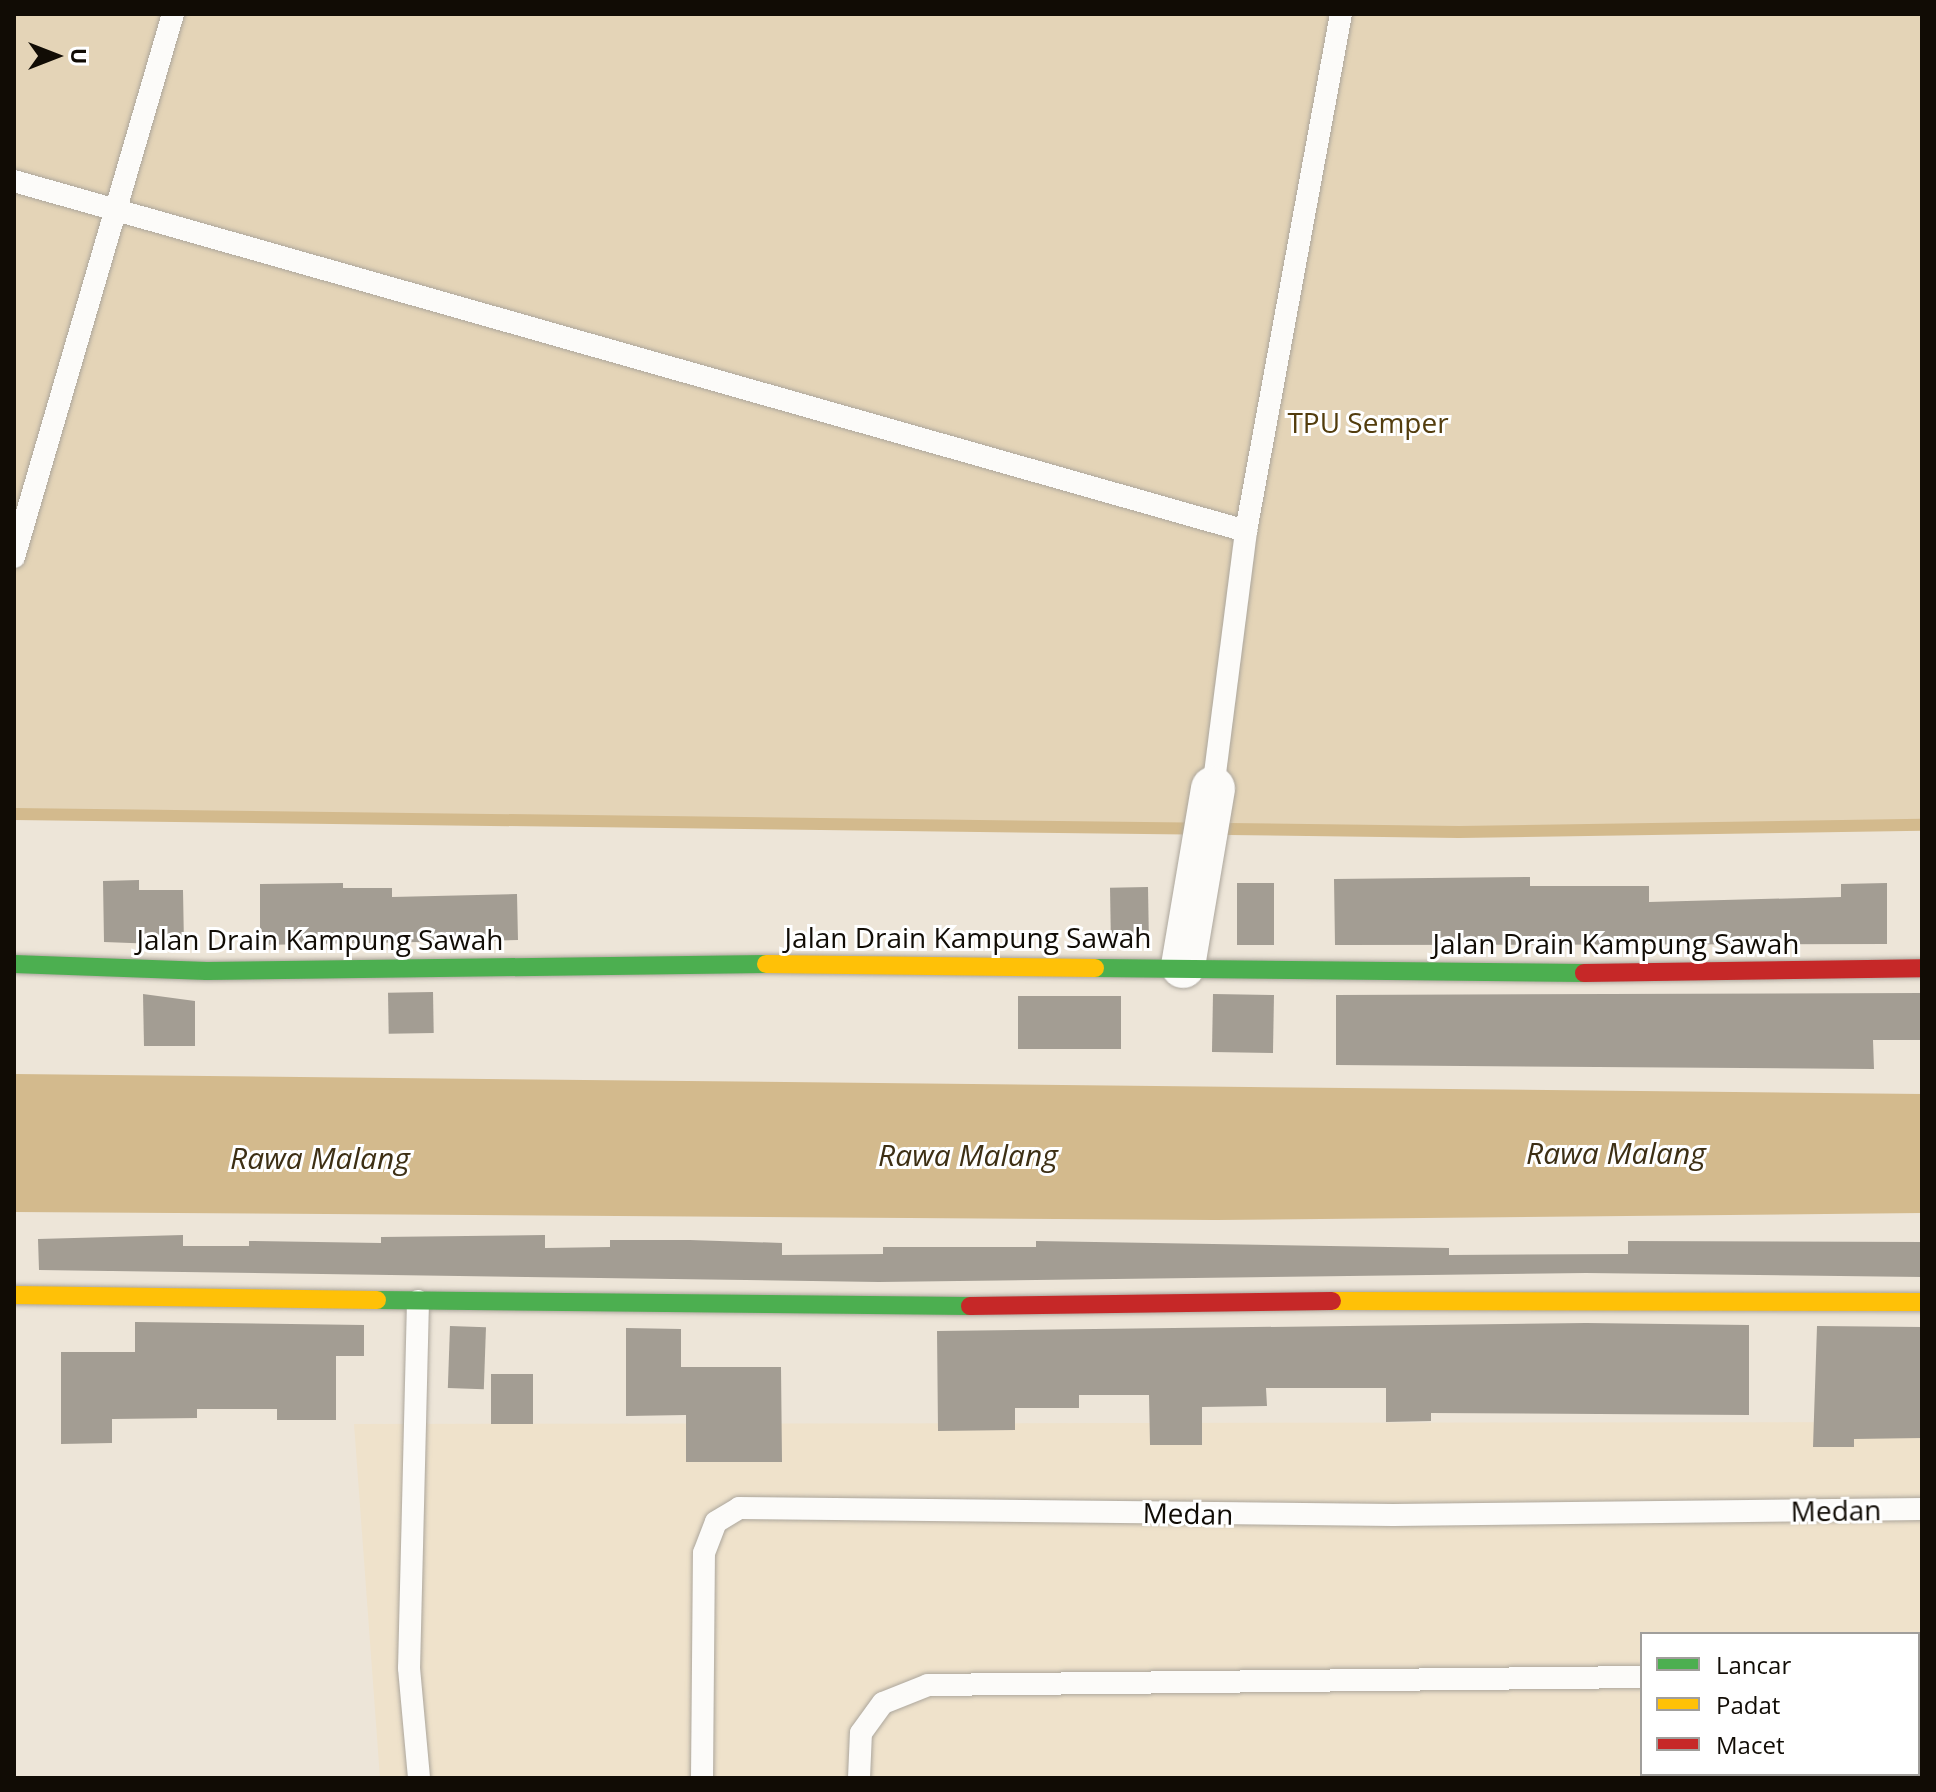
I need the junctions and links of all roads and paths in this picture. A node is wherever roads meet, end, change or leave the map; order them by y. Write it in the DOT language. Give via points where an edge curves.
graph roads {
  1 [pos="173,14"];
  2 [pos="1341,14"];
  3 [pos="14,181"];
  4 [pos="118,211"];
  5 [pos="1246,531"];
  6 [pos="14,557"];
  7 [pos="1213,789"];
  8 [pos="14,964"];
  9 [pos="1183,966"];
  10 [pos="1922,968"];
  11 [pos="14,1295"];
  12 [pos="418,1301"];
  13 [pos="1922,1302"];
  14 [pos="1922,1509"];
  15 [pos="1640,1677"];
  16 [pos="419,1778"];
  17 [pos="702,1778"];
  18 [pos="859,1778"];
  1 -- 4 [label="lane"];
  2 -- 5 [label="lane"];
  3 -- 4 [label="lane"];
  4 -- 5 [label="lane"];
  4 -- 6 [label="lane"];
  5 -- 7 [label="lane"];
  7 -- 9 [label="street"];
  8 -- 9 [label="street, Jalan Drain Kampung Sawah" via="207,971 629,963"];
  9 -- 10 [label="street, Jalan Drain Kampung Sawah" via="1604,973"];
  11 -- 12 [label="street"];
  12 -- 13 [label="street" via="879,1307 1586,1298"];
  12 -- 16 [label="lane" via="409,1668"];
  14 -- 17 [label="lane, Medan" via="1393,1515 739,1508 716,1522 704,1553"];
  15 -- 18 [label="lane" via="928,1685 883,1703 861,1733"];
}
